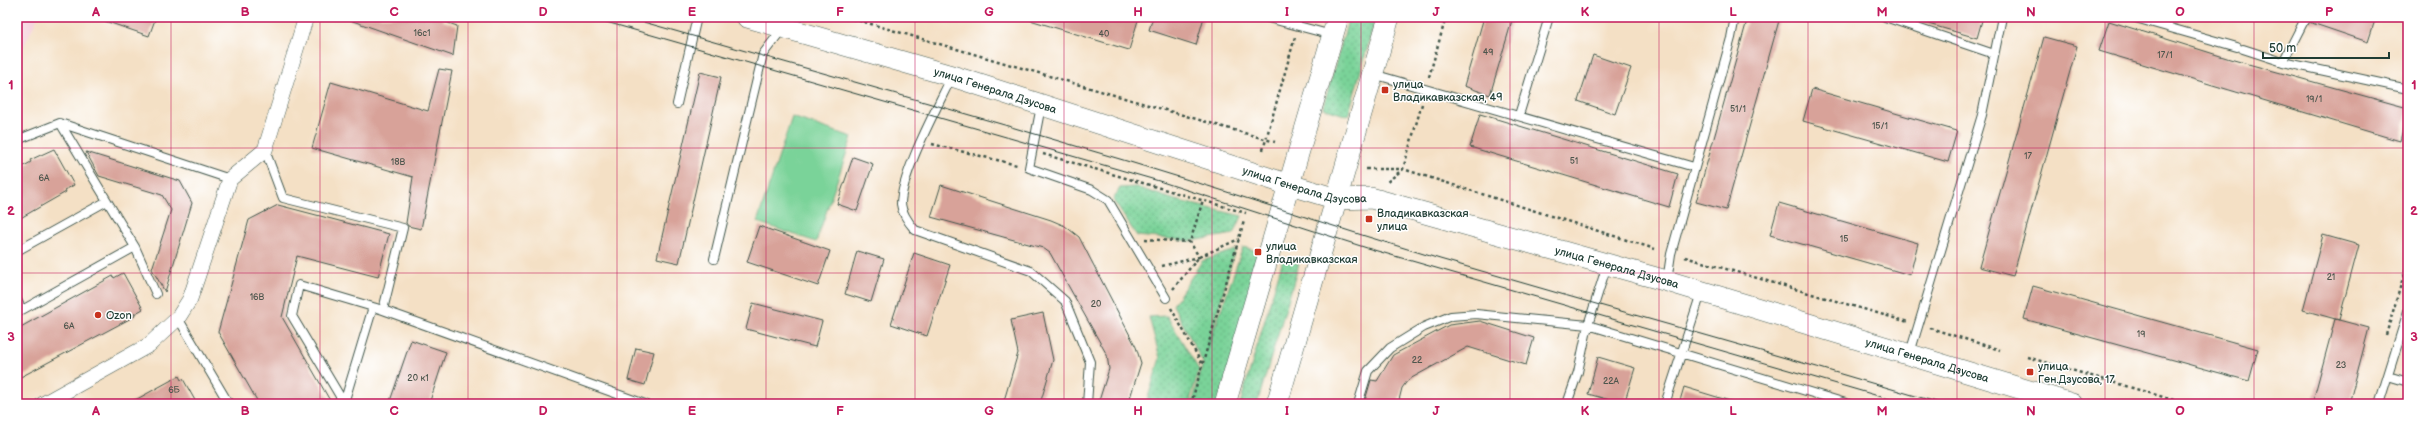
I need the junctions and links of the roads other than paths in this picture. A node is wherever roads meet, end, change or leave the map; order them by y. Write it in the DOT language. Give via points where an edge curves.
graph roads {
  1 [pos="306,17"];
  2 [pos="697,17"];
  3 [pos="747,17"];
  4 [pos="1265,17"];
  5 [pos="1389,17"];
  6 [pos="1549,17"];
  7 [pos="1735,17"];
  8 [pos="1885,17"];
  9 [pos="2002,17"];
  10 [pos="2132,17"];
  11 [pos="2306,17"];
  12 [pos="784,23"];
  13 [pos="1335,26"];
  14 [pos="1994,54"];
  15 [pos="2283,62"];
  16 [pos="1373,74"];
  17 [pos="952,76"];
  18 [pos="2408,89"];
  19 [pos="676,104"];
  20 [pos="1041,105"];
  21 [pos="1519,115"];
  22 [pos="60,123"];
  23 [pos="17,140"];
  24 [pos="265,150"];
  25 [pos="1694,167"];
  26 [pos="230,179"];
  27 [pos="1290,185"];
  28 [pos="1337,199"];
  29 [pos="107,201"];
  30 [pos="135,247"];
  31 [pos="17,251"];
  32 [pos="714,259"];
  33 [pos="1607,264"];
  34 [pos="1667,282"];
  35 [pos="1701,292"];
  36 [pos="156,294"];
  37 [pos="1166,298"];
  38 [pos="17,300"];
  39 [pos="373,307"];
  40 [pos="383,310"];
  41 [pos="2408,311"];
  42 [pos="178,318"];
  43 [pos="1588,325"];
  44 [pos="1682,352"];
  45 [pos="1909,354"];
  46 [pos="2388,376"];
  47 [pos="2408,382"];
  48 [pos="344,403"];
  49 [pos="43,404"];
  50 [pos="229,404"];
  51 [pos="645,404"];
  52 [pos="1087,404"];
  53 [pos="1225,404"];
  54 [pos="1277,404"];
  55 [pos="1358,404"];
  56 [pos="1567,404"];
  57 [pos="1665,404"];
  58 [pos="1849,404"];
  59 [pos="2072,404"];
  60 [pos="2379,404"];
  1 -- 24 [label="street"];
  2 -- 19 [label="lane"];
  3 -- 12 [label="street, улица Генерала Дзусова"];
  4 -- 13 [label="lane" via="1298,27"];
  5 -- 16 [label="street"];
  6 -- 21 [label="lane"];
  7 -- 25 [label="lane"];
  8 -- 14 [label="lane"];
  9 -- 14 [label="lane"];
  10 -- 15 [label="lane"];
  11 -- 15 [label="lane"];
  12 -- 17 [label="street, улица Генерала Дзусова"];
  12 -- 32 [label="lane" via="763,54"];
  13 -- 27 [label="street"];
  14 -- 45 [label="lane" via="1982,115"];
  15 -- 18 [label="lane"];
  16 -- 21 [label="lane"];
  16 -- 28 [label="street"];
  17 -- 20 [label="street, улица Генерала Дзусова"];
  17 -- 52 [label="lane" via="903,183 901,205 905,217 915,230 1031,271 1065,301 1090,362"];
  20 -- 27 [label="street, улица Генерала Дзусова"];
  20 -- 37 [label="lane" via="1029,168 1092,190 1108,200"];
  21 -- 25 [label="lane"];
  22 -- 23 [label="lane"];
  22 -- 26 [label="lane"];
  22 -- 29 [label="lane"];
  24 -- 26 [label="street"];
  24 -- 40 [label="lane" via="283,198 403,228"];
  25 -- 34 [label="lane" via="1671,254"];
  26 -- 42 [label="street" via="190,299"];
  27 -- 28 [label="street, улица Генерала Дзусова"];
  27 -- 53 [label="street"];
  28 -- 33 [label="street, улица Генерала Дзусова" via="1371,198"];
  28 -- 54 [label="street"];
  29 -- 30 [label="lane"];
  29 -- 31 [label="lane"];
  30 -- 36 [label="lane"];
  30 -- 38 [label="lane" via="22,310"];
  33 -- 34 [label="street, улица Генерала Дзусова"];
  33 -- 43 [label="lane"];
  34 -- 35 [label="street, улица Генерала Дзусова"];
  35 -- 44 [label="lane"];
  35 -- 45 [label="street, улица Генерала Дзусова"];
  39 -- 40 [label="lane"];
  39 -- 48 [label="lane"];
  39 -- 48 [label="lane" via="299,285 292,316"];
  40 -- 51 [label="lane"];
  41 -- 46 [label="lane"];
  42 -- 49 [label="street" via="149,345"];
  42 -- 50 [label="lane"];
  43 -- 44 [label="lane"];
  43 -- 55 [label="lane" via="1476,314 1451,316 1424,327 1390,348 1368,371"];
  43 -- 56 [label="lane" via="1578,372"];
  44 -- 57 [label="lane"];
  44 -- 58 [label="lane"];
  45 -- 59 [label="street, улица Генерала Дзусова"];
  46 -- 47 [label="lane"];
  46 -- 60 [label="lane"];
}
